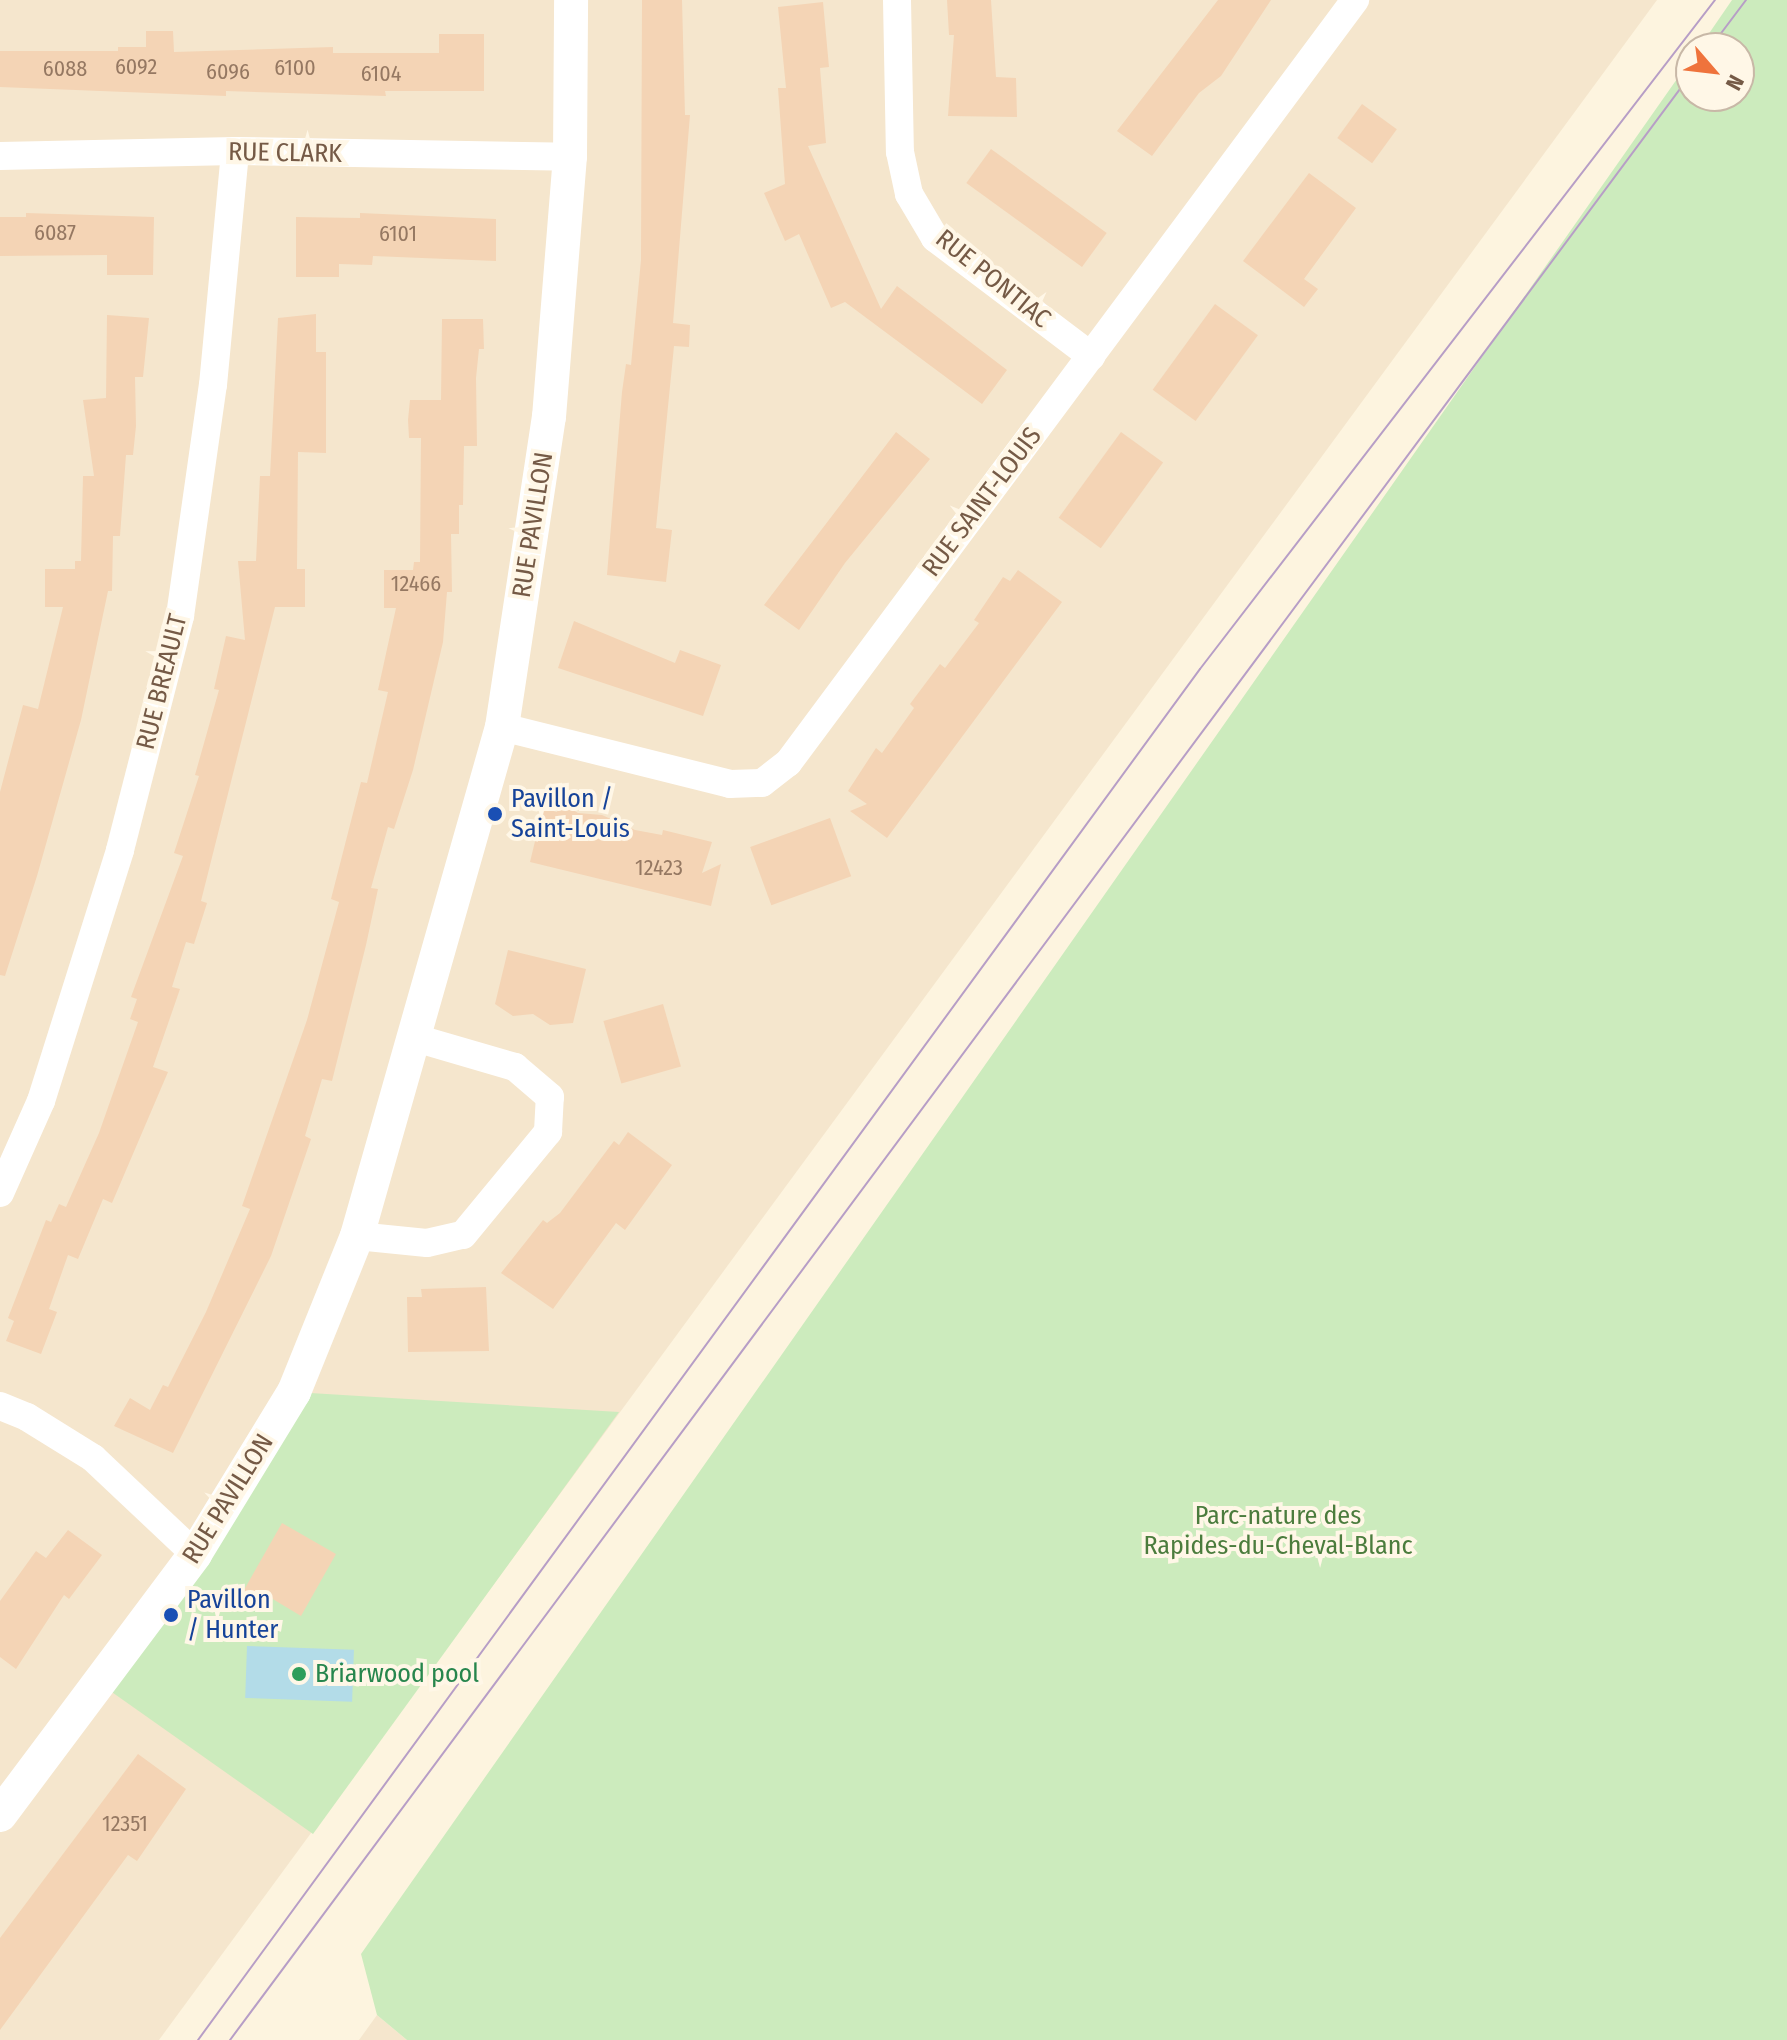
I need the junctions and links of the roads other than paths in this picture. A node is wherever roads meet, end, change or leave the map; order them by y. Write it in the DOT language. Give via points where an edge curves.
graph roads {
  1 [pos="571,0"];
  2 [pos="897,0"];
  3 [pos="1355,0"];
  4 [pos="235,151"];
  5 [pos="0,156"];
  6 [pos="570,157"];
  7 [pos="1091,356"];
  8 [pos="502,727"];
  9 [pos="412,1037"];
  10 [pos="0,1193"];
  11 [pos="357,1236"];
  12 [pos="0,1406"];
  13 [pos="195,1554"];
  14 [pos="0,1815"];
  1 -- 6 [label="street, RUE PAVILLON"];
  2 -- 7 [label="street, RUE PONTIAC" via="900,152 909,194 935,238"];
  3 -- 7 [label="street, RUE SAINT-LOUIS"];
  4 -- 5 [label="street, RUE CLARK"];
  4 -- 6 [label="street, RUE CLARK"];
  4 -- 10 [label="street, RUE BREAULT" via="213,385 180,616 120,850 41,1101"];
  6 -- 8 [label="street, RUE PAVILLON" via="549,417"];
  7 -- 8 [label="street, RUE SAINT-LOUIS" via="788,763 762,783 730,784"];
  8 -- 9 [label="street, RUE PAVILLON"];
  9 -- 11 [label="street, RUE PAVILLON"];
  9 -- 11 [label="street" via="515,1067 550,1097 548,1132 463,1235 427,1243"];
  11 -- 13 [label="street, RUE PAVILLON" via="294,1392"];
  12 -- 13 [label="street" via="93,1458"];
  13 -- 14 [label="street, RUE PAVILLON"];
}
